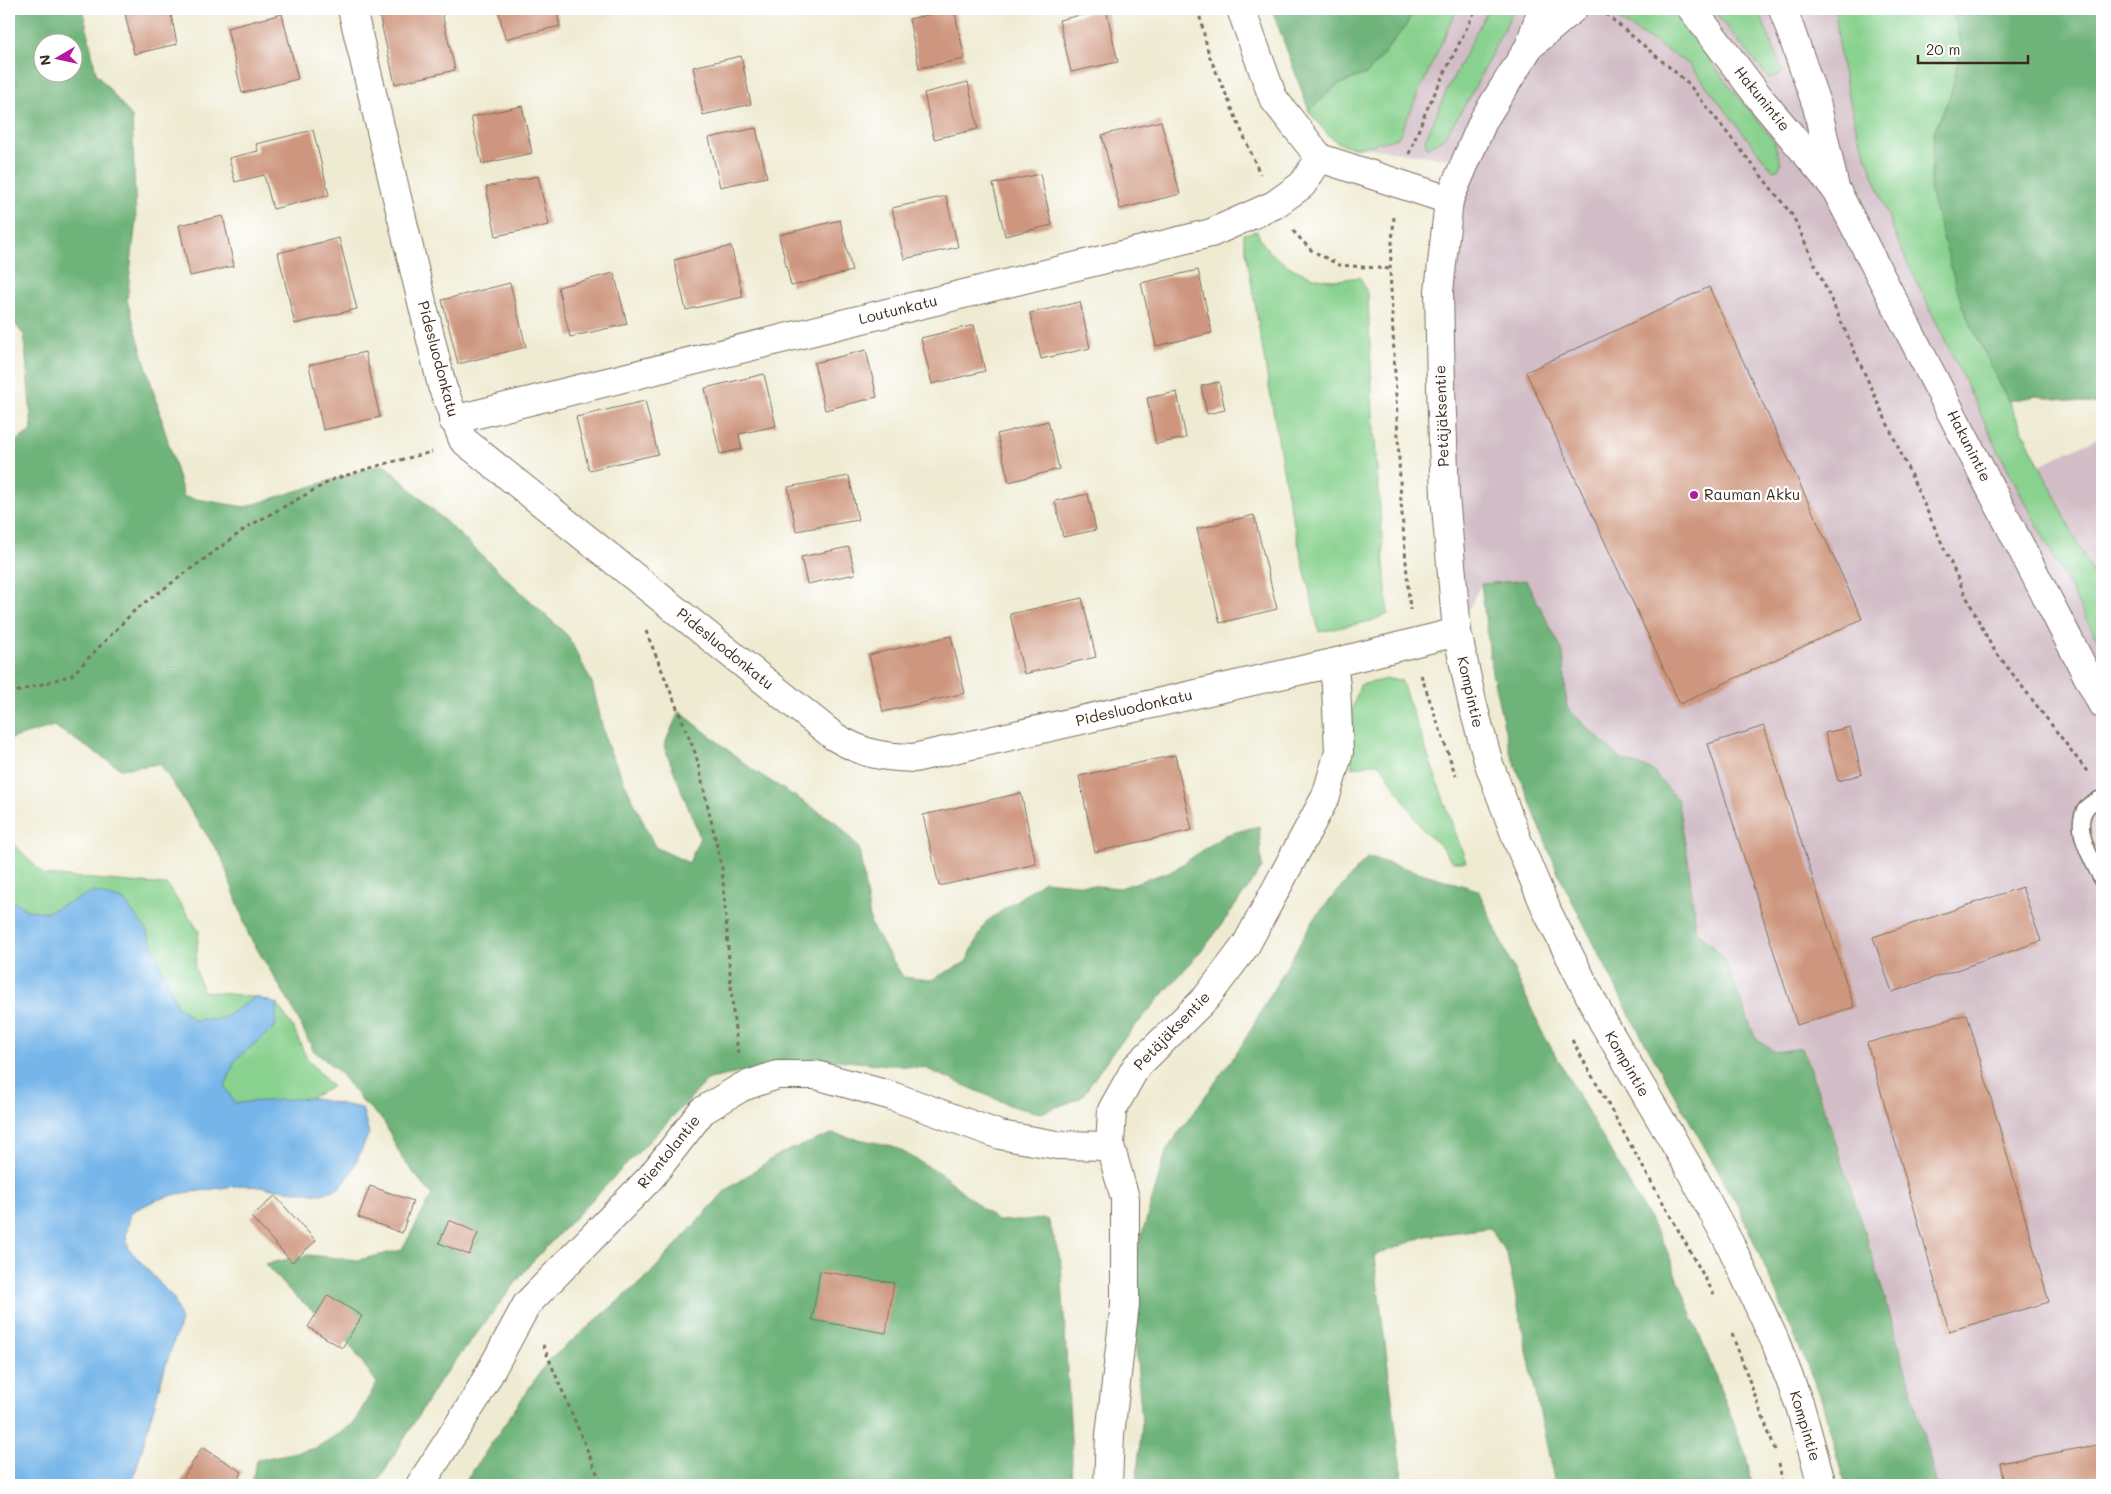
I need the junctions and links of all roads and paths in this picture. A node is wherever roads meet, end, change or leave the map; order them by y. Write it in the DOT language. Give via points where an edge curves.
graph roads {
  1 [pos="352,9"];
  2 [pos="1241,9"];
  3 [pos="1542,9"];
  4 [pos="1574,9"];
  5 [pos="1599,9"];
  6 [pos="1692,9"];
  7 [pos="1783,9"];
  8 [pos="1529,47"];
  9 [pos="1320,158"];
  10 [pos="1835,188"];
  11 [pos="1448,200"];
  12 [pos="458,430"];
  13 [pos="645,629"];
  14 [pos="1457,632"];
  15 [pos="1332,663"];
  16 [pos="9,694"];
  17 [pos="2102,704"];
  18 [pos="2091,776"];
  19 [pos="2102,798"];
  20 [pos="2102,880"];
  21 [pos="742,1087"];
  22 [pos="1110,1146"];
  23 [pos="526,1304"];
  24 [pos="420,1485"];
  25 [pos="602,1485"];
  26 [pos="1108,1485"];
  27 [pos="1822,1485"];
  1 -- 12 [label="street, Pidesluodonkatu" via="442,386"];
  2 -- 9 [label="street" via="1273,98"];
  3 -- 8 [label="street, Petäjäksentie"];
  4 -- 8 [label="street, Petäjäksentie"];
  5 -- 18 [label="path" via="1687,82 1793,216 1992,647"];
  6 -- 10 [label="street, Hakunintie" via="1762,101"];
  7 -- 10 [label="street, Hakunintie" via="1817,106"];
  8 -- 11 [label="street, Petäjäksentie" via="1484,119"];
  9 -- 11 [label="street"];
  9 -- 12 [label="street, Loutunkatu" via="1302,184 1274,206 1211,233"];
  10 -- 17 [label="street, Hakunintie"];
  11 -- 14 [label="street, Petäjäksentie" via="1439,291 1445,496"];
  12 -- 15 [label="street, Pidesluodonkatu" via="835,737 859,750 888,758 914,758"];
  12 -- 16 [label="path" via="436,451 334,479 249,526 135,610 72,675"];
  13 -- 21 [label="path" via="696,755 722,868 732,1012"];
  14 -- 15 [label="street, Pidesluodonkatu"];
  14 -- 27 [label="street, Kompintie" via="1489,764 1548,913 1603,1022 1731,1246 1775,1340 1800,1406"];
  15 -- 22 [label="street, Petäjäksentie" via="1339,752 1326,796 1246,945 1206,998 1136,1067 1112,1110"];
  19 -- 20 [label="lane" via="2088,806 2081,822 2086,844"];
  21 -- 22 [label="street, Rientolantie" via="777,1075 816,1075 892,1096 1000,1135 1057,1145"];
  21 -- 23 [label="street, Rientolantie" via="702,1111 651,1177"];
  22 -- 26 [label="street, Petäjäksentie" via="1124,1198 1125,1304 1110,1435"];
  23 -- 24 [label="street, Rientolantie" via="476,1398"];
  23 -- 25 [label="path"];
}
